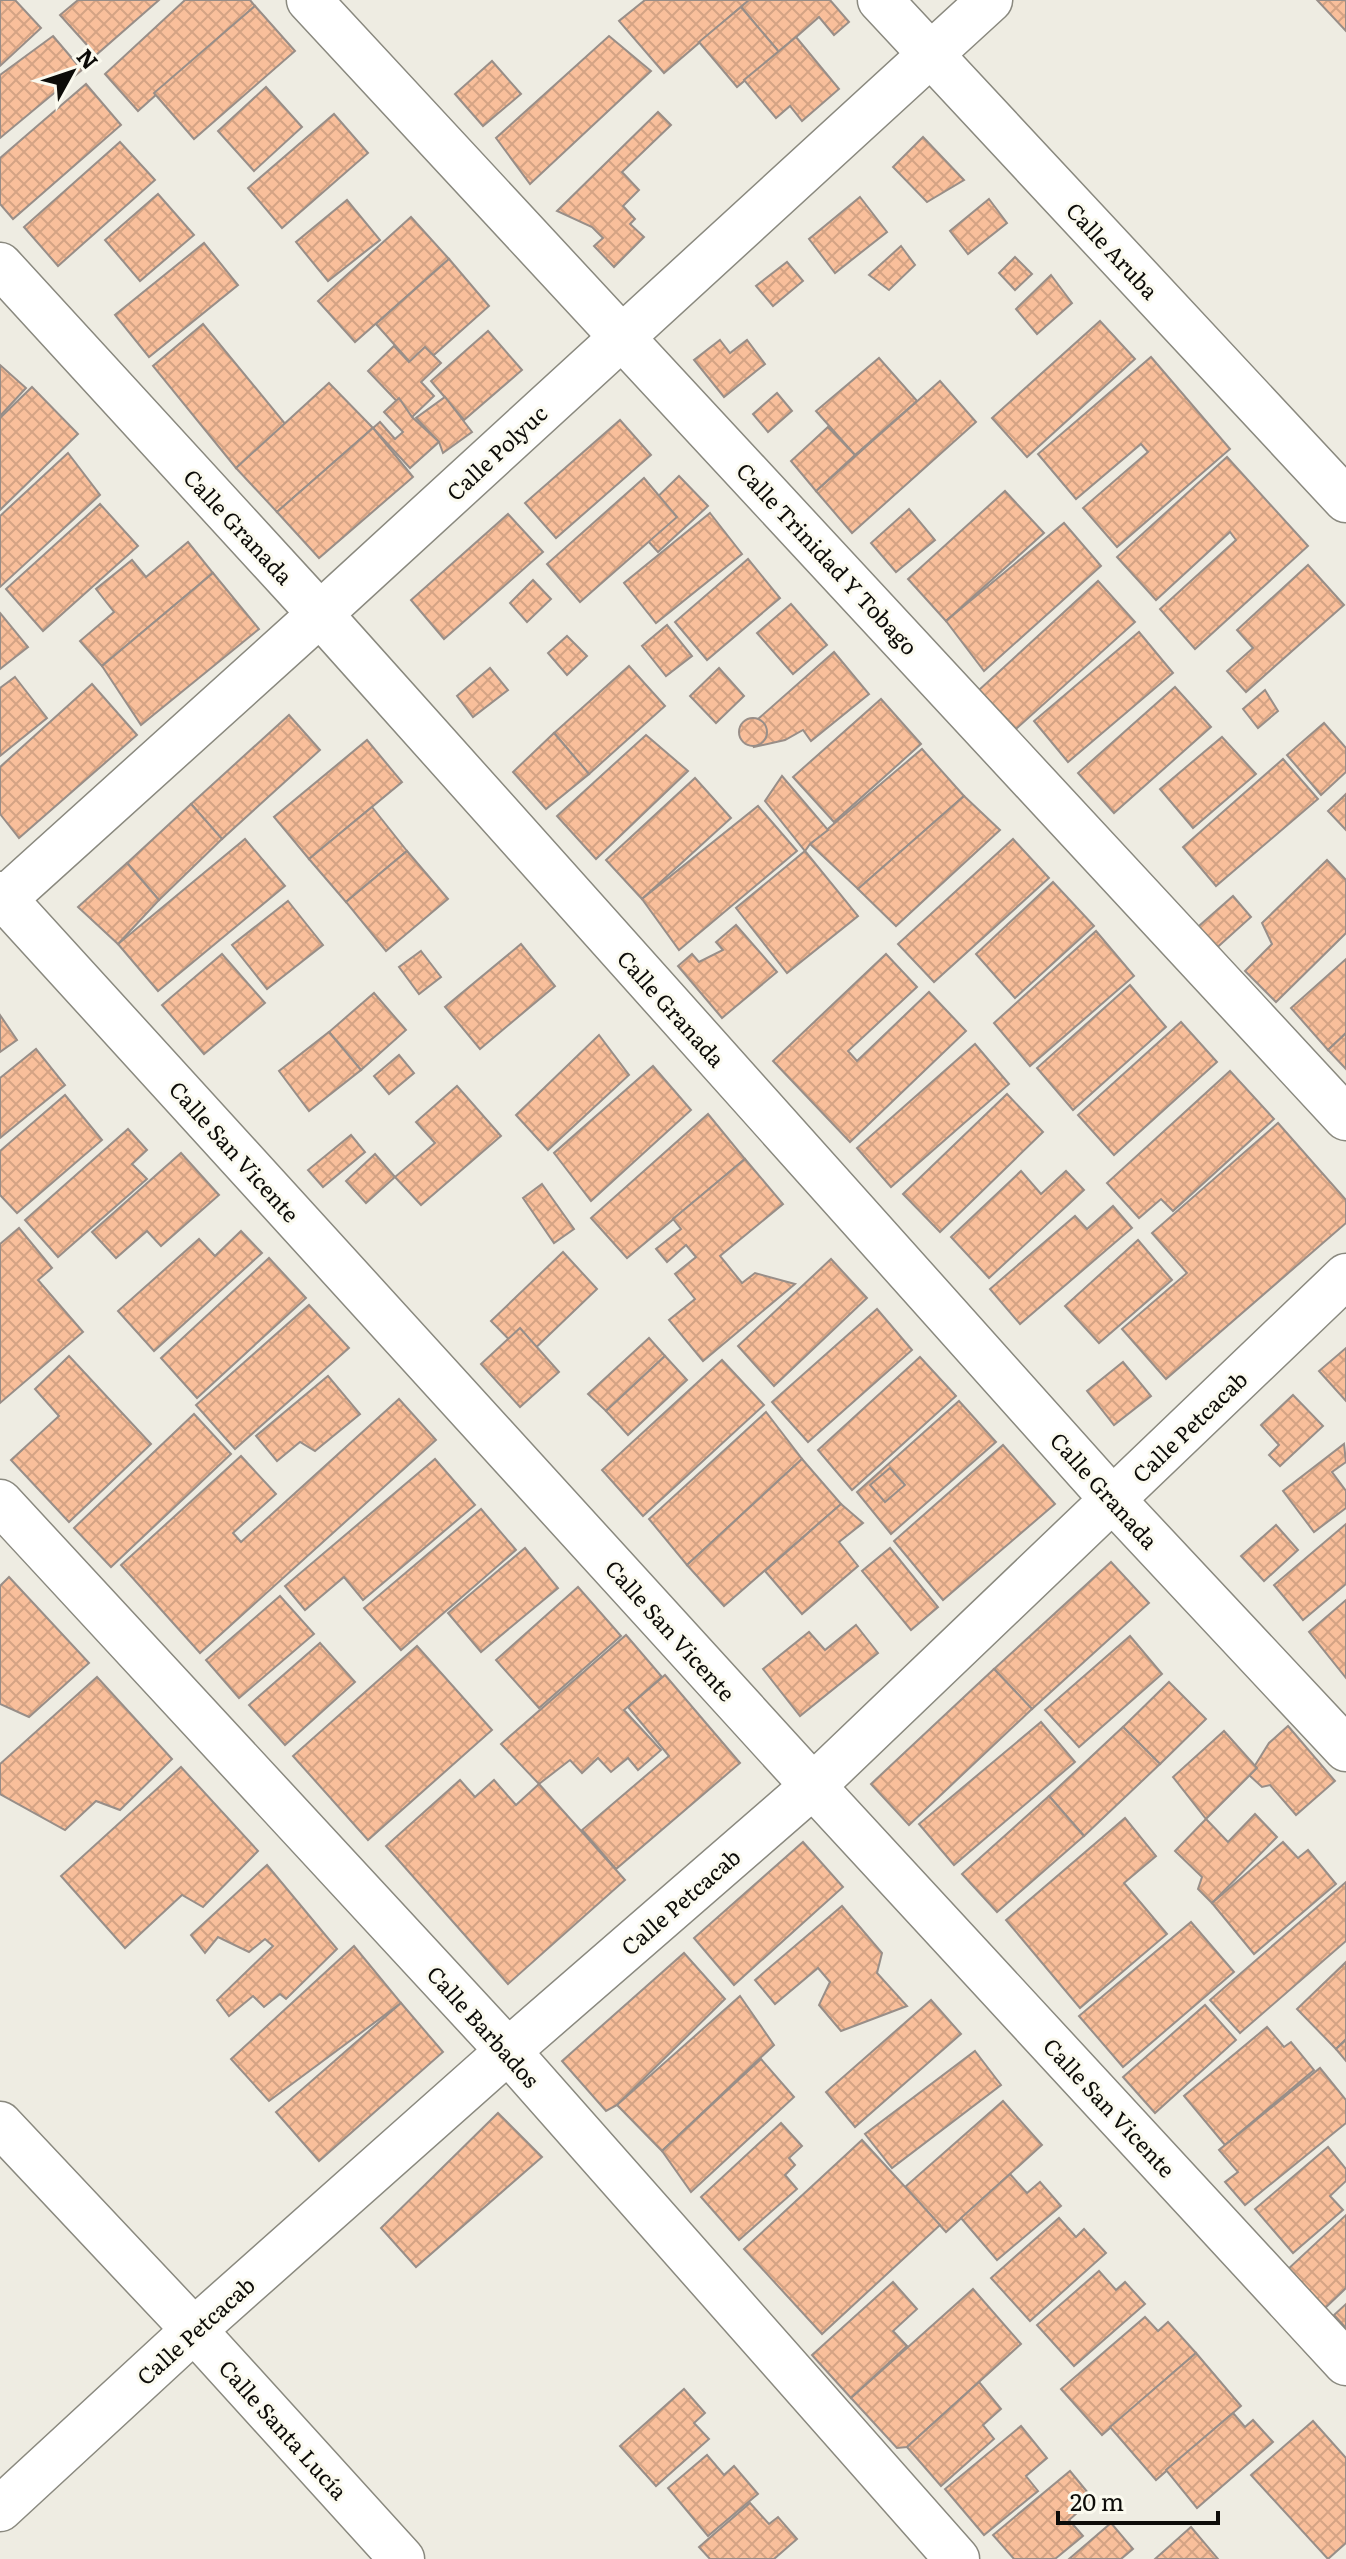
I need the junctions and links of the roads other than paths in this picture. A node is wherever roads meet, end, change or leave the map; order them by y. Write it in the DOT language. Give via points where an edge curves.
graph roads {
  1 [pos="309,0"];
  2 [pos="880,0"];
  3 [pos="990,0"];
  4 [pos="931,54"];
  5 [pos="0,265"];
  6 [pos="622,336"];
  7 [pos="1346,500"];
  8 [pos="320,614"];
  9 [pos="2,899"];
  10 [pos="1346,1118"];
  11 [pos="1346,1276"];
  12 [pos="1112,1499"];
  13 [pos="0,1502"];
  14 [pos="1346,1749"];
  15 [pos="813,1786"];
  16 [pos="508,2051"];
  17 [pos="0,2124"];
  18 [pos="194,2330"];
  19 [pos="1346,2363"];
  20 [pos="0,2509"];
  21 [pos="402,2559"];
  22 [pos="957,2559"];
  1 -- 6 [label="street, Calle Trinidad Y Tobago"];
  2 -- 4 [label="street, Calle Aruba"];
  3 -- 4 [label="street, Calle Polyuc"];
  4 -- 6 [label="street, Calle Polyuc"];
  4 -- 7 [label="street, Calle Aruba"];
  5 -- 8 [label="street, Calle Granada"];
  6 -- 8 [label="street, Calle Polyuc"];
  6 -- 10 [label="street, Calle Trinidad Y Tobago"];
  8 -- 9 [label="street, Calle Polyuc"];
  8 -- 12 [label="street, Calle Granada"];
  9 -- 15 [label="street, Calle San Vicente"];
  11 -- 12 [label="street, Calle Petcacab"];
  12 -- 14 [label="street, Calle Granada"];
  12 -- 15 [label="street, Calle Petcacab"];
  13 -- 16 [label="street, Calle Barbados"];
  15 -- 16 [label="street, Calle Petcacab"];
  15 -- 19 [label="street, Calle San Vicente"];
  16 -- 18 [label="street, Calle Petcacab"];
  16 -- 22 [label="street, Calle Barbados"];
  17 -- 18 [label="street, Calle Santa Lucía"];
  18 -- 20 [label="street, Calle Petcacab"];
  18 -- 21 [label="street, Calle Santa Lucía"];
}
